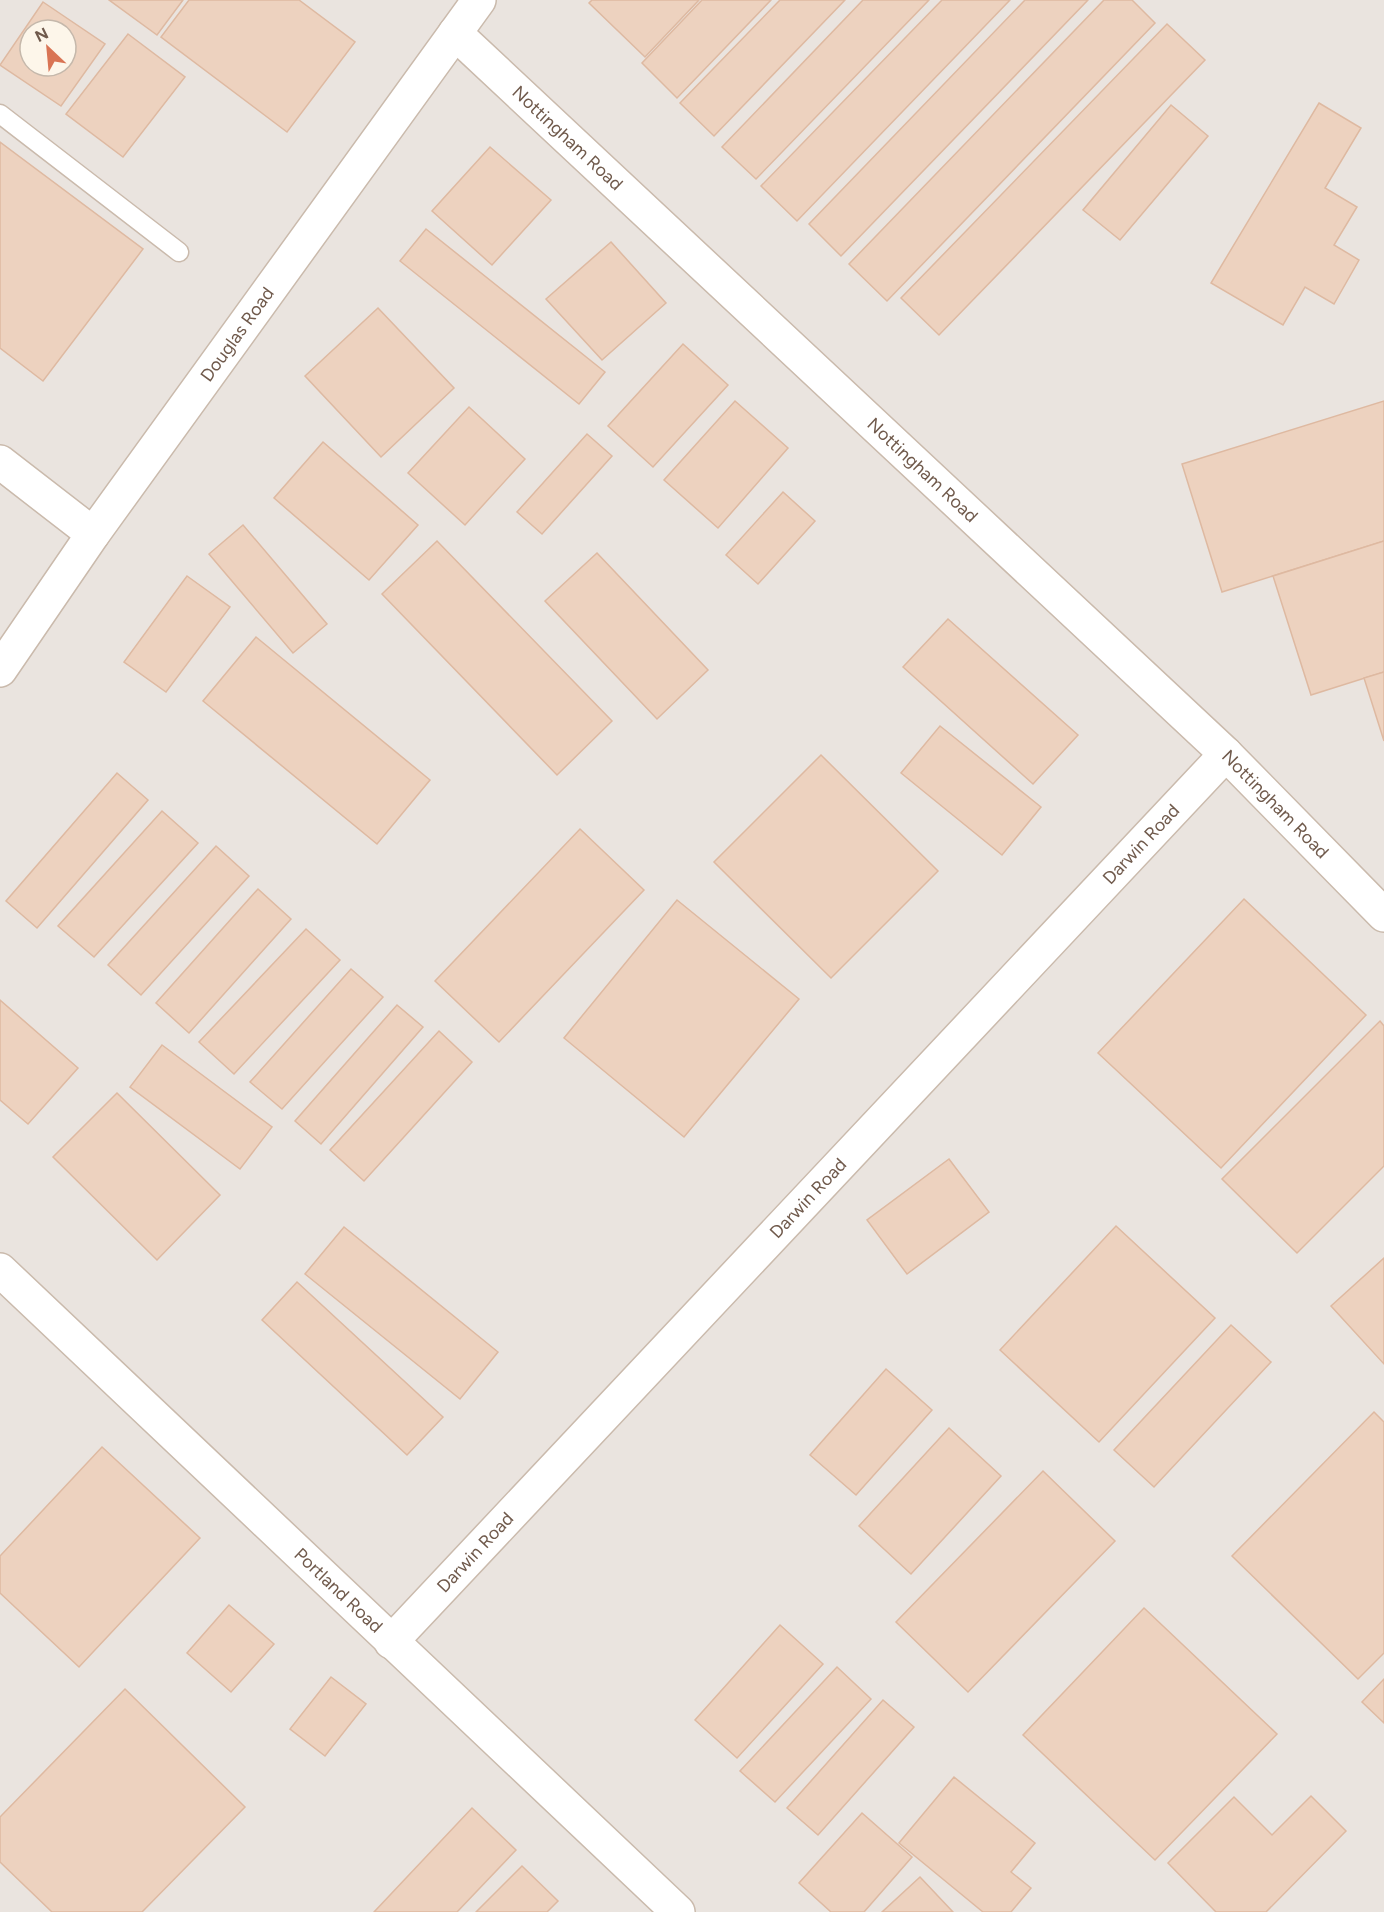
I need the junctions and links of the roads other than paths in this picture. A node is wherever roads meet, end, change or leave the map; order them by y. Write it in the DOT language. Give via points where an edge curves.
graph roads {
  1 [pos="479,0"];
  2 [pos="455,33"];
  3 [pos="0,114"];
  4 [pos="179,252"];
  5 [pos="0,462"];
  6 [pos="93,534"];
  7 [pos="0,670"];
  8 [pos="1226,754"];
  9 [pos="1384,915"];
  10 [pos="0,1270"];
  11 [pos="391,1642"];
  12 [pos="678,1912"];
  1 -- 2 [label="street, Douglas Road"];
  2 -- 6 [label="street, Douglas Road"];
  2 -- 8 [label="street, Nottingham Road"];
  3 -- 4 [label="lane"];
  5 -- 6 [label="street"];
  6 -- 7 [label="street, Douglas Road"];
  8 -- 9 [label="street, Nottingham Road"];
  8 -- 11 [label="street, Darwin Road"];
  10 -- 11 [label="street, Portland Road"];
  11 -- 12 [label="street, Portland Road"];
}
